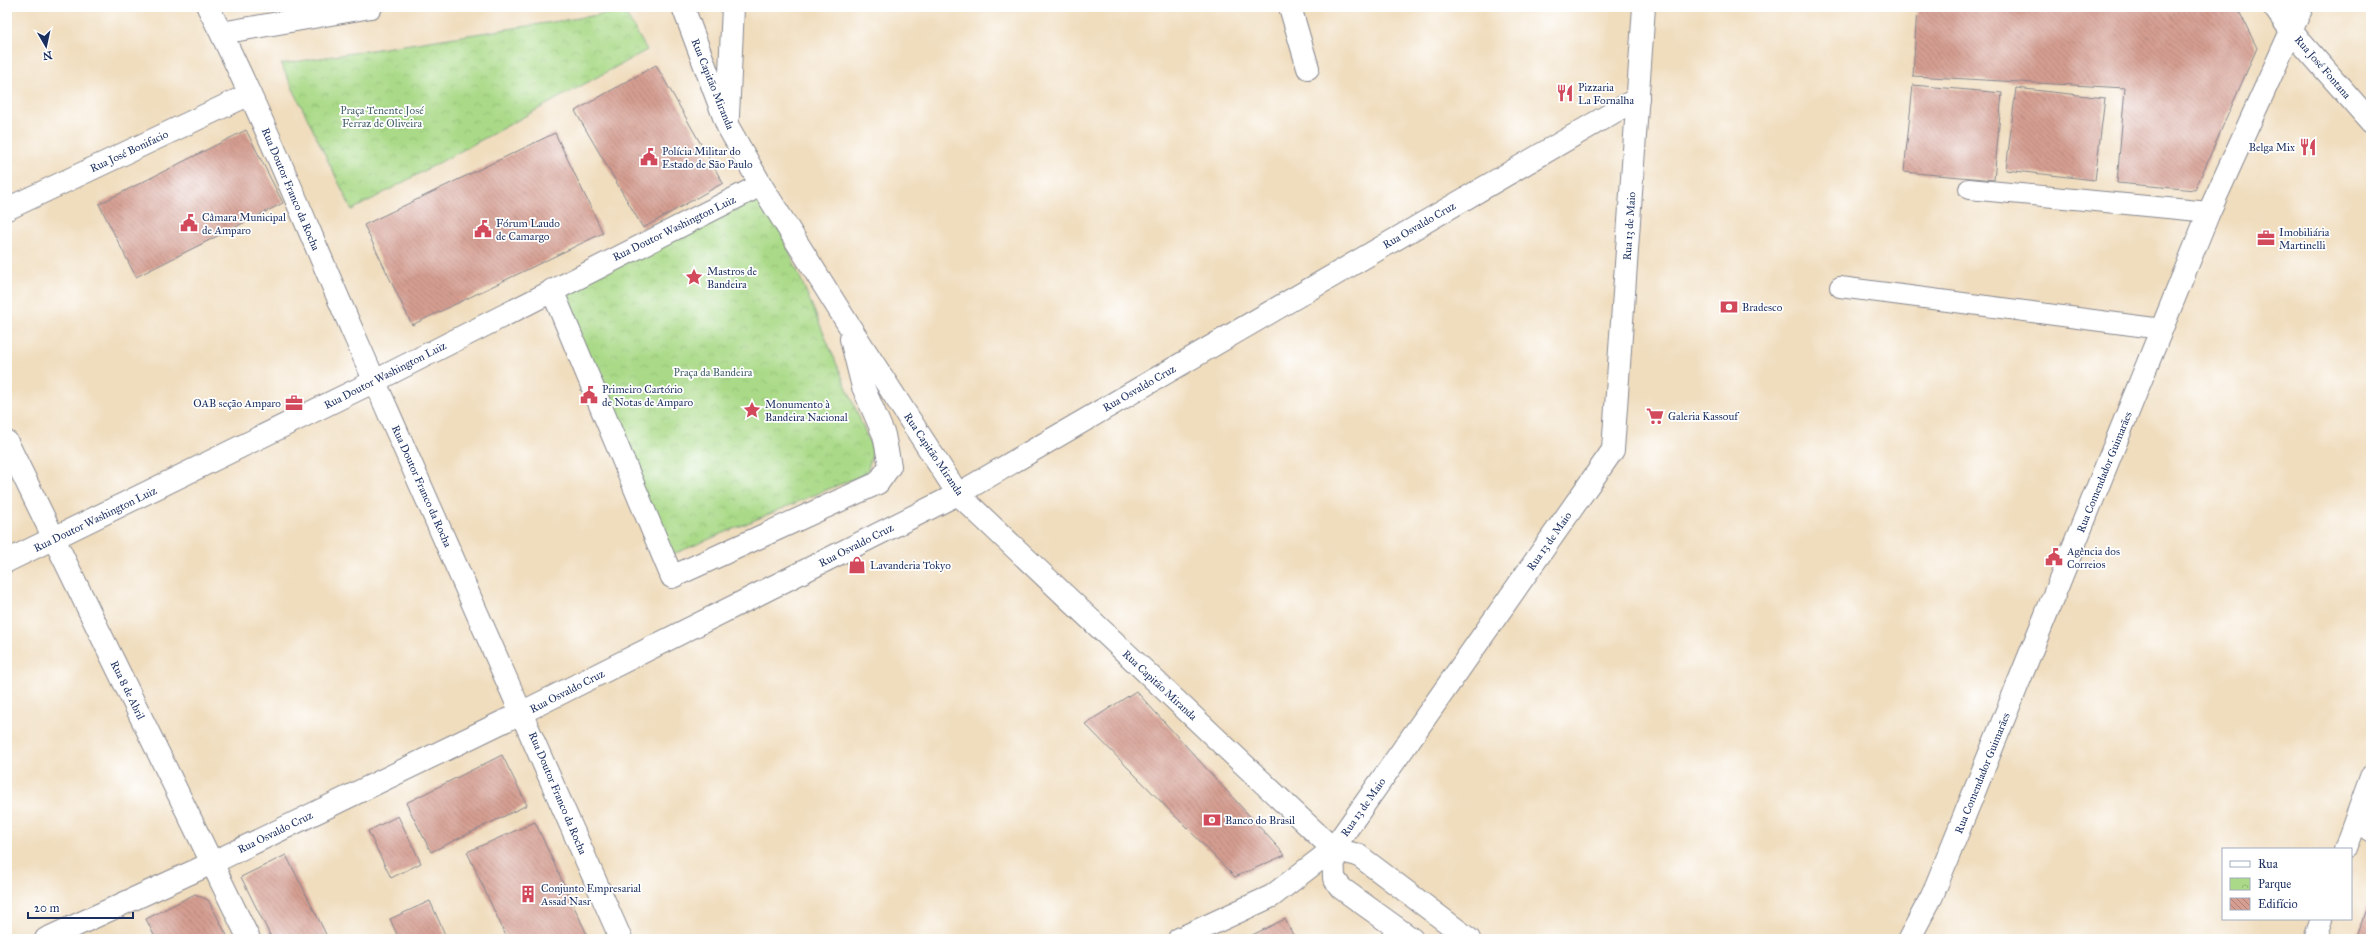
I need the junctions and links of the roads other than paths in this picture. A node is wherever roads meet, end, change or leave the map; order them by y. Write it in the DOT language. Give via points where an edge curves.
graph roads {
  1 [pos="208,7"];
  2 [pos="371,7"];
  3 [pos="683,7"];
  4 [pos="733,7"];
  5 [pos="1290,7"];
  6 [pos="1644,7"];
  7 [pos="2274,7"];
  8 [pos="2302,7"];
  9 [pos="2291,31"];
  10 [pos="221,33"];
  11 [pos="1308,68"];
  12 [pos="250,94"];
  13 [pos="1638,98"];
  14 [pos="2371,122"];
  15 [pos="727,125"];
  16 [pos="761,185"];
  17 [pos="1969,189"];
  18 [pos="7,209"];
  19 [pos="2209,212"];
  20 [pos="1840,287"];
  21 [pos="552,290"];
  22 [pos="848,324"];
  23 [pos="2162,329"];
  24 [pos="375,381"];
  25 [pos="7,442"];
  26 [pos="958,494"];
  27 [pos="55,539"];
  28 [pos="7,561"];
  29 [pos="523,712"];
  30 [pos="2371,777"];
  31 [pos="2363,826"];
  32 [pos="2346,848"];
  33 [pos="1333,849"];
  34 [pos="212,863"];
  35 [pos="2322,920"];
  36 [pos="46,939"];
  37 [pos="249,939"];
  38 [pos="621,939"];
  39 [pos="1179,939"];
  40 [pos="1412,939"];
  41 [pos="1469,939"];
  42 [pos="1909,939"];
  43 [pos="2315,939"];
  1 -- 10 [label="street, Rua Doutor Franco da Rocha"];
  2 -- 10 [label="street"];
  3 -- 15 [label="street, Rua Capitão Miranda"];
  4 -- 15 [label="street"];
  5 -- 11 [label="street"];
  6 -- 13 [label="street, Rua 13 de Maio"];
  7 -- 9 [label="street, Rua José Fontana"];
  8 -- 9 [label="street, Rua Comendador Guimarães"];
  9 -- 14 [label="street, Rua José Fontana"];
  9 -- 19 [label="street, Rua Comendador Guimarães"];
  10 -- 12 [label="street, Rua Doutor Franco da Rocha"];
  12 -- 18 [label="street, Rua José Bonifacio"];
  12 -- 24 [label="street, Rua Doutor Franco da Rocha"];
  13 -- 26 [label="street, Rua Osvaldo Cruz"];
  13 -- 33 [label="street, Rua 13 de Maio" via="1613,450"];
  15 -- 16 [label="street, Rua Capitão Miranda"];
  16 -- 21 [label="street, Rua Doutor Washington Luiz"];
  16 -- 22 [label="street, Rua Capitão Miranda"];
  17 -- 19 [label="lane"];
  19 -- 23 [label="street, Rua Comendador Guimarães"];
  20 -- 23 [label="lane"];
  21 -- 22 [label="street" via="672,577 878,483 890,466 884,435 863,387"];
  21 -- 24 [label="street, Rua Doutor Washington Luiz"];
  22 -- 26 [label="street, Rua Capitão Miranda"];
  23 -- 42 [label="street, Rua Comendador Guimarães" via="1932,896"];
  24 -- 27 [label="street, Rua Doutor Washington Luiz"];
  24 -- 29 [label="street, Rua Doutor Franco da Rocha"];
  25 -- 27 [label="street, Rua 8 de Abril"];
  26 -- 29 [label="street, Rua Osvaldo Cruz"];
  26 -- 33 [label="street, Rua Capitão Miranda"];
  27 -- 28 [label="street, Rua Doutor Washington Luiz"];
  27 -- 34 [label="street, Rua 8 de Abril"];
  29 -- 34 [label="street, Rua Osvaldo Cruz"];
  29 -- 38 [label="street, Rua Doutor Franco da Rocha"];
  30 -- 31 [label="street"];
  31 -- 32 [label="street"];
  33 -- 39 [label="street, Rua 13 de Maio" via="1272,896"];
  33 -- 40 [label="street" via="1334,878 1341,888"];
  33 -- 41 [label="street, Rua Capitão Miranda" via="1358,856"];
  34 -- 36 [label="street, Rua Osvaldo Cruz"];
  34 -- 37 [label="street, Rua 8 de Abril"];
  35 -- 43 [label="street"];
}
